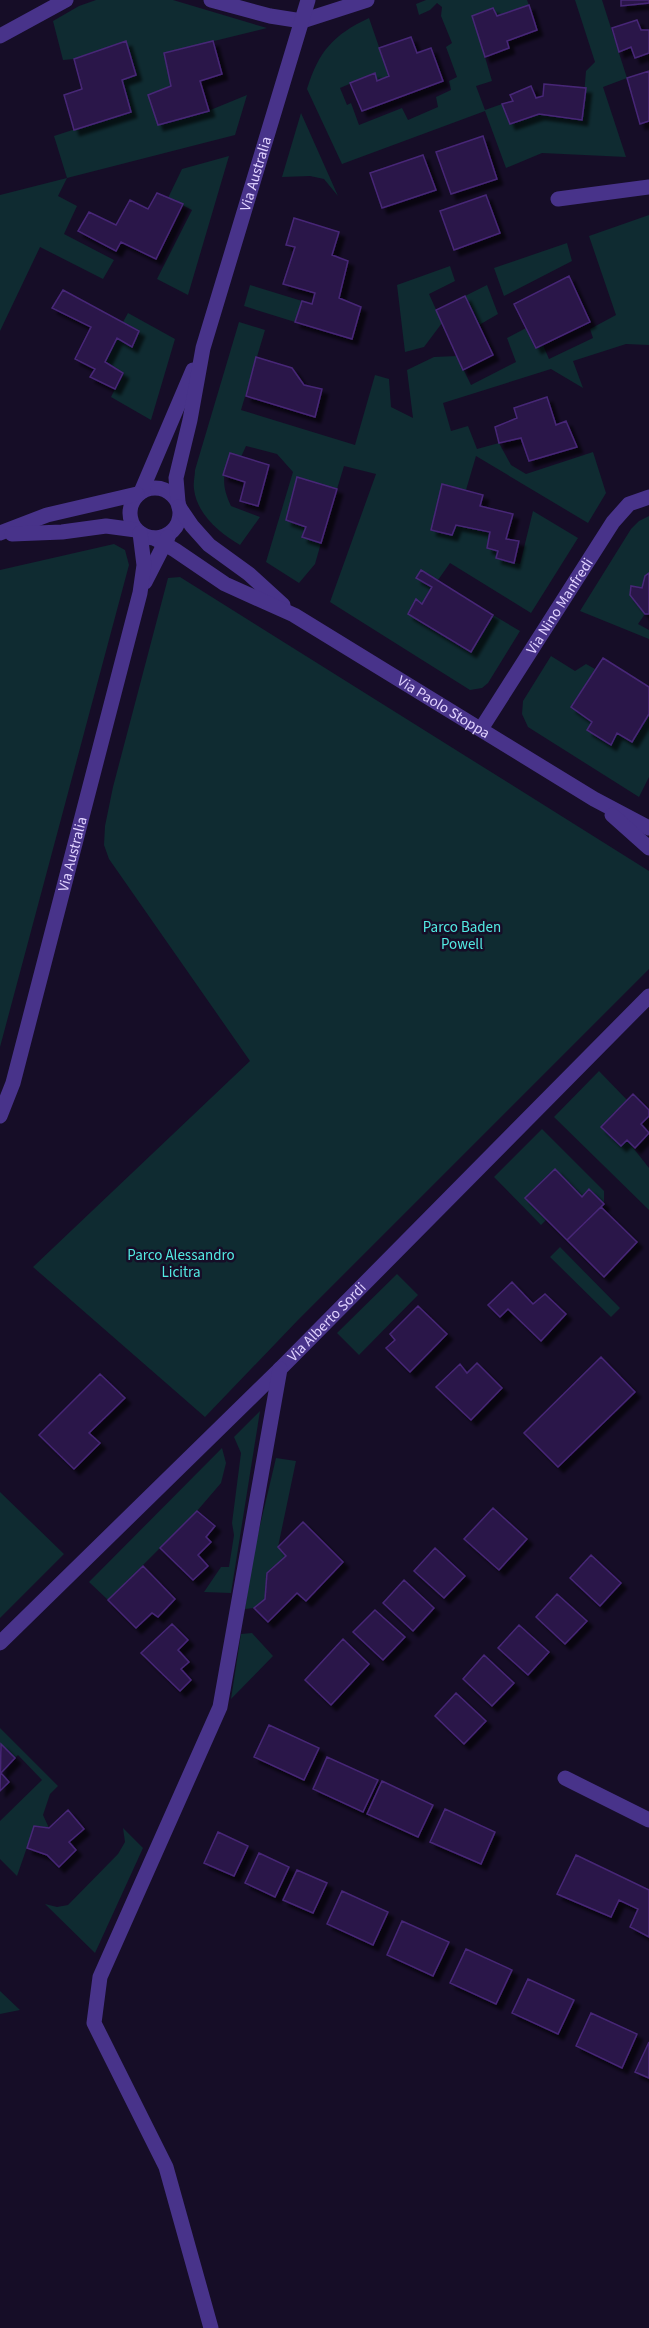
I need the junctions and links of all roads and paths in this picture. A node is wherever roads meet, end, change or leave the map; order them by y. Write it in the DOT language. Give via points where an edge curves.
graph roads {
  1 [pos="66,0"];
  2 [pos="211,0"];
  3 [pos="308,0"];
  4 [pos="367,0"];
  5 [pos="302,21"];
  6 [pos="0,36"];
  7 [pos="649,187"];
  8 [pos="558,199"];
  9 [pos="203,348"];
  10 [pos="139,493"];
  11 [pos="649,497"];
  12 [pos="178,504"];
  13 [pos="0,534"];
  14 [pos="153,536"];
  15 [pos="140,593"];
  16 [pos="294,615"];
  17 [pos="481,729"];
  18 [pos="594,799"];
  19 [pos="649,828"];
  20 [pos="649,848"];
  21 [pos="649,996"];
  22 [pos="0,1116"];
  23 [pos="280,1369"];
  24 [pos="0,1643"];
  25 [pos="565,1778"];
  26 [pos="649,1820"];
  27 [pos="211,2328"];
  1 -- 6 [label="street"];
  2 -- 5 [label="street"];
  3 -- 5 [label="street, Via Australia"];
  4 -- 5 [label="street"];
  5 -- 9 [label="street, Via Australia"];
  7 -- 8 [label="street"];
  9 -- 10 [label="street"];
  9 -- 12 [label="street" via="176,478"];
  10 -- 12 [label="street" via="165,490"];
  10 -- 13 [label="street" via="47,515"];
  10 -- 14 [label="street" via="129,512 131,522"];
  11 -- 17 [label="street, Via Nino Manfredi" via="628,504 613,522"];
  12 -- 14 [label="street" via="180,517 176,526"];
  12 -- 16 [label="street" via="209,545 249,574"];
  13 -- 14 [label="street" via="106,526"];
  14 -- 15 [label="street"];
  14 -- 15 [label="street"];
  14 -- 16 [label="street" via="225,584"];
  15 -- 22 [label="street, Via Australia" via="13,1083"];
  16 -- 17 [label="street, Via Paolo Stoppa"];
  17 -- 18 [label="street, Via Paolo Stoppa"];
  18 -- 19 [label="street, Via Paolo Stoppa"];
  18 -- 20 [label="street, Via Paolo Stoppa"];
  21 -- 23 [label="street, Via Alberto Sordi"];
  23 -- 24 [label="street, Via Alberto Sordi"];
  23 -- 27 [label="street" via="220,1707 100,1977 94,2023 166,2167"];
  25 -- 26 [label="street"];
}
